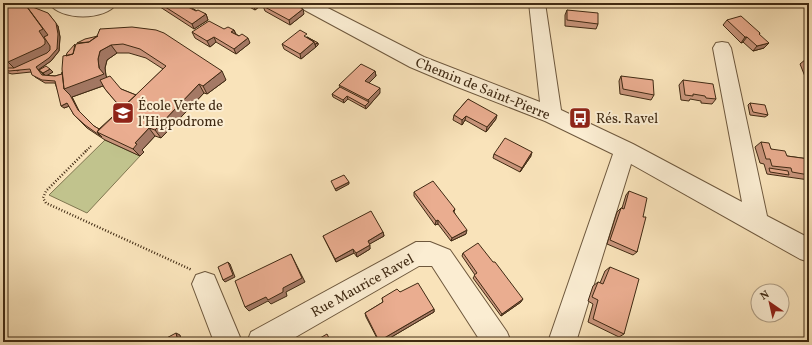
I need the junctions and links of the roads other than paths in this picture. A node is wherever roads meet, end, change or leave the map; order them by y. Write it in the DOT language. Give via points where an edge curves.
graph roads {
  1 [pos="57,3"];
  2 [pos="110,3"];
  3 [pos="305,3"];
  4 [pos="537,3"];
  5 [pos="722,48"];
  6 [pos="552,115"];
  7 [pos="625,150"];
  8 [pos="757,222"];
  9 [pos="809,251"];
  10 [pos="205,284"];
  11 [pos="228,342"];
  12 [pos="261,342"];
  13 [pos="497,342"];
  14 [pos="562,342"];
  1 -- 2 [label="street" via="66,10 81,12 100,9"];
  3 -- 6 [label="street, Chemin de Saint-Pierre" via="417,62"];
  4 -- 6 [label="street"];
  5 -- 8 [label="street"];
  6 -- 7 [label="street, Chemin de Saint-Pierre"];
  7 -- 8 [label="street, Chemin de Saint-Pierre"];
  7 -- 14 [label="street"];
  8 -- 9 [label="street, Chemin de Saint-Pierre"];
  10 -- 11 [label="street"];
  12 -- 13 [label="street, Rue Maurice Ravel" via="416,254 430,254 441,258"];
}
